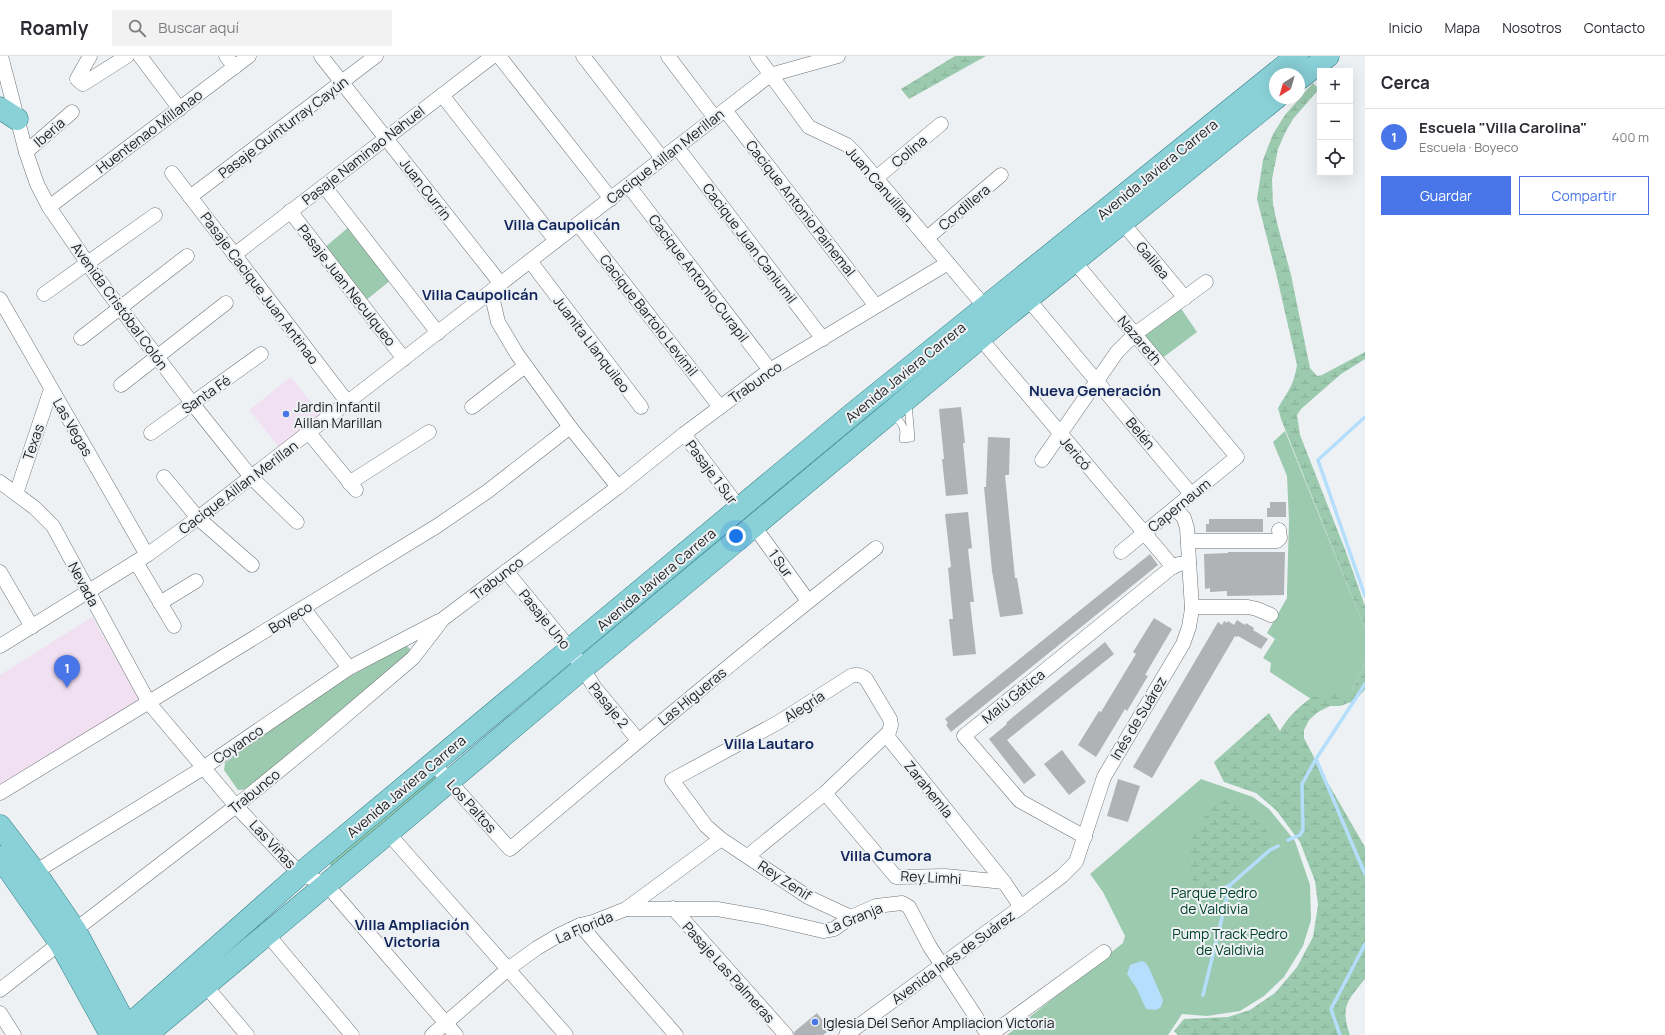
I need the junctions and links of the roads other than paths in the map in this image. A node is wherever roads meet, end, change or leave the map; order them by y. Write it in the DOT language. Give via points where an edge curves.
graph roads {
  1 [pos="1,56"];
  2 [pos="90,56"];
  3 [pos="127,56"];
  4 [pos="140,56"];
  5 [pos="249,56"];
  6 [pos="321,56"];
  7 [pos="376,56"];
  8 [pos="493,56"];
  9 [pos="498,56"];
  10 [pos="583,56"];
  11 [pos="668,56"];
  12 [pos="757,56"];
  13 [pos="837,56"];
  14 [pos="1297,56"];
  15 [pos="1328,56"];
  16 [pos="231,61"];
  17 [pos="1305,74"];
  18 [pos="770,75"];
  19 [pos="342,82"];
  20 [pos="442,95"];
  21 [pos="1269,104"];
  22 [pos="180,108"];
  23 [pos="72,112"];
  24 [pos="9,113"];
  25 [pos="720,114"];
  26 [pos="941,124"];
  27 [pos="386,138"];
  28 [pos="677,147"];
  29 [pos="26,152"];
  30 [pos="662,158"];
  31 [pos="172,174"];
  32 [pos="1001,175"];
  33 [pos="876,178"];
  34 [pos="628,185"];
  35 [pos="324,186"];
  36 [pos="190,197"];
  37 [pos="610,199"];
  38 [pos="50,207"];
  39 [pos="290,212"];
  40 [pos="155,215"];
  41 [pos="1122,222"];
  42 [pos="578,224"];
  43 [pos="926,238"];
  44 [pos="556,241"];
  45 [pos="234,255"];
  46 [pos="187,256"];
  47 [pos="1074,260"];
  48 [pos="530,261"];
  49 [pos="87,263"];
  50 [pos="948,263"];
  51 [pos="1206,282"];
  52 [pos="496,288"];
  53 [pos="44,294"];
  54 [pos="1185,298"];
  55 [pos="1028,299"];
  56 [pos="226,303"];
  57 [pos="876,306"];
  58 [pos="1,307"];
  59 [pos="120,308"];
  60 [pos="992,315"];
  61 [pos="438,333"];
  62 [pos="1135,334"];
  63 [pos="81,338"];
  64 [pos="980,338"];
  65 [pos="823,339"];
  66 [pos="261,354"];
  67 [pos="157,357"];
  68 [pos="404,359"];
  69 [pos="525,366"];
  70 [pos="770,370"];
  71 [pos="1097,381"];
  72 [pos="121,385"];
  73 [pos="51,389"];
  74 [pos="907,399"];
  75 [pos="192,403"];
  76 [pos="348,403"];
  77 [pos="641,407"];
  78 [pos="720,407"];
  79 [pos="472,408"];
  80 [pos="889,413"];
  81 [pos="570,426"];
  82 [pos="429,432"];
  83 [pos="151,433"];
  84 [pos="309,433"];
  85 [pos="684,434"];
  86 [pos="1060,434"];
  87 [pos="1237,457"];
  88 [pos="1042,460"];
  89 [pos="164,477"];
  90 [pos="251,477"];
  91 [pos="0,482"];
  92 [pos="618,487"];
  93 [pos="16,494"];
  94 [pos="1191,494"];
  95 [pos="1175,508"];
  96 [pos="740,509"];
  97 [pos="198,518"];
  98 [pos="297,522"];
  99 [pos="754,526"];
  100 [pos="1280,530"];
  101 [pos="1145,533"];
  102 [pos="1188,541"];
  103 [pos="876,548"];
  104 [pos="1121,552"];
  105 [pos="142,558"];
  106 [pos="1189,563"];
  107 [pos="252,565"];
  108 [pos="1173,567"];
  109 [pos="506,571"];
  110 [pos="0,572"];
  111 [pos="196,581"];
  112 [pos="88,592"];
  113 [pos="808,601"];
  114 [pos="160,602"];
  115 [pos="1192,607"];
  116 [pos="304,609"];
  117 [pos="1271,615"];
  118 [pos="443,619"];
  119 [pos="174,626"];
  120 [pos="32,627"];
  121 [pos="0,646"];
  122 [pos="571,650"];
  123 [pos="349,668"];
  124 [pos="582,669"];
  125 [pos="149,703"];
  126 [pos="886,736"];
  127 [pos="638,740"];
  128 [pos="433,764"];
  129 [pos="203,768"];
  130 [pos="450,781"];
  131 [pos="0,793"];
  132 [pos="825,793"];
  133 [pos="236,806"];
  134 [pos="0,826"];
  135 [pos="388,833"];
  136 [pos="1085,837"];
  137 [pos="721,839"];
  138 [pos="510,849"];
  139 [pos="748,856"];
  140 [pos="4,869"];
  141 [pos="35,872"];
  142 [pos="300,874"];
  143 [pos="1004,882"];
  144 [pos="326,884"];
  145 [pos="1021,907"];
  146 [pos="673,908"];
  147 [pos="626,909"];
  148 [pos="851,917"];
  149 [pos="580,925"];
  150 [pos="267,934"];
  151 [pos="67,936"];
  152 [pos="1104,952"];
  153 [pos="943,965"];
  154 [pos="508,969"];
  155 [pos="191,970"];
  156 [pos="206,986"];
  157 [pos="0,990"];
  158 [pos="0,1013"];
  159 [pos="446,1023"];
  160 [pos="121,1033"];
  161 [pos="14,1035"];
  162 [pos="146,1035"];
  163 [pos="248,1035"];
  164 [pos="352,1035"];
  165 [pos="432,1035"];
  166 [pos="456,1035"];
  167 [pos="566,1035"];
  168 [pos="676,1035"];
  169 [pos="786,1035"];
  170 [pos="846,1035"];
  171 [pos="989,1035"];
  1 -- 24 [label="street, Avenida Cristóbal Colón"];
  2 -- 3 [label="street" via="78,79 83,84"];
  4 -- 22 [label="street"];
  5 -- 16 [label="street, Huentenao Millanao"];
  6 -- 19 [label="street, Juan Currin"];
  7 -- 19 [label="street, Pasaje Quinturray Cayún"];
  8 -- 20 [label="street, Pasaje Naminao Nahuel"];
  9 -- 37 [label="street"];
  10 -- 30 [label="street"];
  11 -- 25 [label="street, Cacique Antonio Painemal"];
  12 -- 18 [label="street, Juan Canuillan"];
  13 -- 18 [label="street, Cacique Aillan Merillan"];
  14 -- 60 [label="main road, Avenida Javiera Carrera"];
  15 -- 17 [label="main road"];
  16 -- 22 [label="street, Huentenao Millanao"];
  18 -- 25 [label="street, Cacique Aillan Merillan"];
  18 -- 33 [label="street, Juan Canuillan" via="810,127 847,145"];
  19 -- 27 [label="street, Juan Currin"];
  19 -- 36 [label="street, Pasaje Quinturray Cayún"];
  20 -- 27 [label="street, Pasaje Naminao Nahuel"];
  20 -- 44 [label="street"];
  21 -- 41 [label="main road, Avenida Javiera Carrera"];
  22 -- 38 [label="street, Huentenao Millanao"];
  23 -- 29 [label="street, Iberia"];
  24 -- 29 [label="street, Avenida Cristóbal Colón"];
  25 -- 28 [label="street, Cacique Aillan Merillan"];
  25 -- 57 [label="street, Cacique Antonio Painemal"];
  26 -- 33 [label="street, Colina"];
  27 -- 35 [label="street, Pasaje Naminao Nahuel"];
  27 -- 52 [label="street, Juan Currin"];
  28 -- 30 [label="street, Cacique Aillan Merillan"];
  28 -- 65 [label="street, Cacique Juan Caniumil"];
  29 -- 38 [label="street, Avenida Cristóbal Colón" via="37,184"];
  30 -- 34 [label="street, Cacique Aillan Merillan"];
  31 -- 36 [label="street, Pasaje Cacique Juan Antinao"];
  32 -- 43 [label="street, Cordillera"];
  33 -- 43 [label="street, Juan Canuillan"];
  34 -- 37 [label="street, Cacique Aillan Merillan"];
  34 -- 70 [label="street, Cacique Antonio Curapil"];
  35 -- 39 [label="street, Pasaje Naminao Nahuel"];
  35 -- 61 [label="street"];
  36 -- 45 [label="street, Pasaje Cacique Juan Antinao"];
  37 -- 42 [label="street, Cacique Aillan Merillan"];
  38 -- 49 [label="street, Avenida Cristóbal Colón"];
  39 -- 45 [label="street, Pasaje Naminao Nahuel"];
  39 -- 68 [label="street, Pasaje Juan Neculqueo"];
  40 -- 49 [label="street"];
  41 -- 47 [label="main road, Avenida Javiera Carrera"];
  41 -- 54 [label="street, Galilea"];
  42 -- 44 [label="street, Cacique Aillan Merillan"];
  42 -- 78 [label="street, Cacique Bartolo Levimil"];
  43 -- 50 [label="street, Juan Canuillan"];
  44 -- 48 [label="street, Cacique Aillan Merillan"];
  45 -- 76 [label="street, Pasaje Cacique Juan Antinao"];
  46 -- 59 [label="street"];
  47 -- 55 [label="main road, Avenida Javiera Carrera"];
  47 -- 62 [label="street, Nazareth"];
  48 -- 52 [label="street, Cacique Aillan Merillan"];
  48 -- 77 [label="street, Juanita Llanquileo"];
  49 -- 53 [label="street"];
  49 -- 59 [label="street, Avenida Cristóbal Colón"];
  50 -- 57 [label="street, Trabunco"];
  50 -- 60 [label="street, Juan Canuillan"];
  51 -- 54 [label="street"];
  52 -- 61 [label="street, Cacique Aillan Merillan"];
  52 -- 69 [label="street, Juan Currin" via="498,322"];
  54 -- 62 [label="street"];
  55 -- 60 [label="main road, Avenida Javiera Carrera"];
  55 -- 71 [label="street, Belén"];
  56 -- 67 [label="street"];
  57 -- 65 [label="street, Trabunco"];
  58 -- 73 [label="street, Las Vegas"];
  59 -- 63 [label="street"];
  59 -- 67 [label="street, Avenida Cristóbal Colón"];
  60 -- 64 [label="main road, Avenida Javiera Carrera"];
  60 -- 96 [label="main road, Avenida Javiera Carrera" via="855,412"];
  61 -- 68 [label="street, Cacique Aillan Merillan"];
  62 -- 71 [label="street" via="1117,352"];
  62 -- 87 [label="street, Nazareth"];
  64 -- 74 [label="main road, Avenida Javiera Carrera"];
  64 -- 86 [label="street, Jericó"];
  65 -- 70 [label="street, Trabunco"];
  66 -- 75 [label="street, Santa Fé"];
  67 -- 72 [label="street"];
  67 -- 75 [label="street, Avenida Cristóbal Colón"];
  68 -- 76 [label="street, Cacique Aillan Merillan"];
  69 -- 79 [label="street"];
  69 -- 81 [label="street, Juan Currin"];
  70 -- 78 [label="street, Trabunco"];
  71 -- 86 [label="street"];
  71 -- 94 [label="street, Belén"];
  73 -- 93 [label="street, Texas"];
  73 -- 105 [label="street, Las Vegas"];
  74 -- 80 [label="main road, Avenida Javiera Carrera"];
  74 -- 80 [label="lane" via="911,438 903,439 902,424"];
  75 -- 83 [label="street, Santa Fé"];
  75 -- 90 [label="street, Avenida Cristóbal Colón"];
  76 -- 84 [label="street, Cacique Aillan Merillan"];
  78 -- 85 [label="street, Trabunco"];
  80 -- 99 [label="main road, Avenida Javiera Carrera"];
  81 -- 92 [label="street, Juan Currin"];
  81 -- 116 [label="street, Boyeco" via="488,491"];
  82 -- 84 [label="street" via="353,487"];
  84 -- 90 [label="street, Cacique Aillan Merillan"];
  85 -- 92 [label="street, Trabunco"];
  85 -- 96 [label="street, Pasaje 1 Sur"];
  86 -- 88 [label="street"];
  86 -- 101 [label="street, Jericó"];
  87 -- 94 [label="street, Capernaum"];
  89 -- 97 [label="street"];
  90 -- 97 [label="street, Cacique Aillan Merillan"];
  90 -- 98 [label="street, Avenida Cristóbal Colón"];
  91 -- 93 [label="street, Nevada"];
  92 -- 109 [label="street, Trabunco"];
  93 -- 112 [label="street, Nevada" via="53,526"];
  94 -- 95 [label="street, Capernaum"];
  95 -- 101 [label="street, Capernaum"];
  95 -- 102 [label="street, Inés de Suárez" via="1186,523"];
  96 -- 122 [label="main road, Avenida Javiera Carrera"];
  97 -- 105 [label="street, Cacique Aillan Merillan"];
  97 -- 107 [label="street"];
  99 -- 113 [label="street, 1 Sur"];
  99 -- 124 [label="main road, Avenida Javiera Carrera"];
  100 -- 102 [label="street" via="1280,538 1277,540"];
  101 -- 104 [label="street, Capernaum"];
  101 -- 108 [label="street, Jericó"];
  102 -- 106 [label="street, Inés de Suárez"];
  103 -- 113 [label="street, Las Higueras"];
  105 -- 112 [label="street, Cacique Aillan Merillan"];
  105 -- 114 [label="street, Las Vegas"];
  106 -- 108 [label="street, Malú Gática"];
  106 -- 115 [label="street, Inés de Suárez"];
  108 -- 136 [label="street, Malú Gática" via="964,736 1020,801"];
  109 -- 118 [label="street, Trabunco"];
  109 -- 122 [label="street, Pasaje Uno"];
  110 -- 120 [label="street"];
  111 -- 114 [label="street"];
  112 -- 120 [label="street, Cacique Aillan Merillan"];
  112 -- 125 [label="street, Nevada"];
  113 -- 127 [label="street, Las Higueras"];
  114 -- 119 [label="street, Las Vegas"];
  115 -- 117 [label="street" via="1248,607"];
  115 -- 136 [label="street, Inés de Suárez" via="1183,644 1104,777"];
  116 -- 123 [label="street"];
  116 -- 125 [label="street, Boyeco"];
  118 -- 123 [label="street, Coyanco"];
  118 -- 133 [label="street, Trabunco" via="413,658"];
  120 -- 121 [label="street, Cacique Aillan Merillan"];
  122 -- 124 [label="street, Pasaje Uno"];
  122 -- 128 [label="main road, Avenida Javiera Carrera"];
  123 -- 129 [label="street, Coyanco"];
  124 -- 127 [label="street, Pasaje 2"];
  124 -- 130 [label="main road, Avenida Javiera Carrera"];
  125 -- 129 [label="street, Las Viñas"];
  125 -- 131 [label="street, Boyeco"];
  126 -- 132 [label="street"];
  126 -- 137 [label="street, Alegría" via="891,728 890,719 866,679 859,675 851,676 779,722 672,780 706,826"];
  126 -- 143 [label="street, Zarahemla"];
  127 -- 138 [label="street, Las Higueras"];
  128 -- 130 [label="street, Los Paltos"];
  128 -- 142 [label="main road, Avenida Javiera Carrera"];
  129 -- 133 [label="street, Las Viñas"];
  129 -- 141 [label="street, Coyanco"];
  130 -- 135 [label="main road, Avenida Javiera Carrera"];
  130 -- 138 [label="street, Los Paltos"];
  132 -- 139 [label="street"];
  132 -- 143 [label="street, Rey Limhi" via="896,877 945,876"];
  133 -- 142 [label="street, Las Viñas"];
  133 -- 151 [label="street, Trabunco"];
  134 -- 141 [label="main road"];
  135 -- 144 [label="main road, Avenida Javiera Carrera"];
  135 -- 154 [label="street"];
  136 -- 145 [label="street, Inés de Suárez" via="1076,862"];
  137 -- 139 [label="street, Rey Zenif"];
  137 -- 147 [label="street, La Florida"];
  139 -- 148 [label="street, Rey Zenif" via="808,897"];
  140 -- 151 [label="main road"];
  141 -- 151 [label="main road"];
  142 -- 144 [label="street, Las Viñas"];
  142 -- 155 [label="main road, Avenida Javiera Carrera"];
  143 -- 145 [label="street, Zarahemla"];
  144 -- 150 [label="main road, Avenida Javiera Carrera"];
  144 -- 159 [label="street"];
  145 -- 153 [label="street, Avenida Inés de Suárez"];
  146 -- 147 [label="street, La Granja"];
  146 -- 148 [label="street, La Granja" via="717,909 763,916 823,931 834,929"];
  146 -- 169 [label="street, Pasaje Las Palmeras"];
  147 -- 149 [label="street, La Florida"];
  148 -- 153 [label="street, La Granja" via="876,906 898,903 906,905"];
  149 -- 154 [label="street, La Florida" via="537,948"];
  149 -- 168 [label="street"];
  150 -- 156 [label="main road, Avenida Javiera Carrera"];
  150 -- 164 [label="street"];
  151 -- 157 [label="street, Trabunco"];
  151 -- 160 [label="main road"];
  152 -- 171 [label="street"];
  153 -- 170 [label="street, Avenida Inés de Suárez"];
  153 -- 171 [label="street, La Granja"];
  154 -- 159 [label="street, La Florida"];
  154 -- 167 [label="street"];
  155 -- 156 [label="street"];
  155 -- 160 [label="main road, Avenida Javiera Carrera"];
  156 -- 162 [label="main road, Avenida Javiera Carrera"];
  156 -- 163 [label="street"];
  158 -- 161 [label="street"];
  159 -- 165 [label="street, La Florida"];
  159 -- 166 [label="street"];
}
